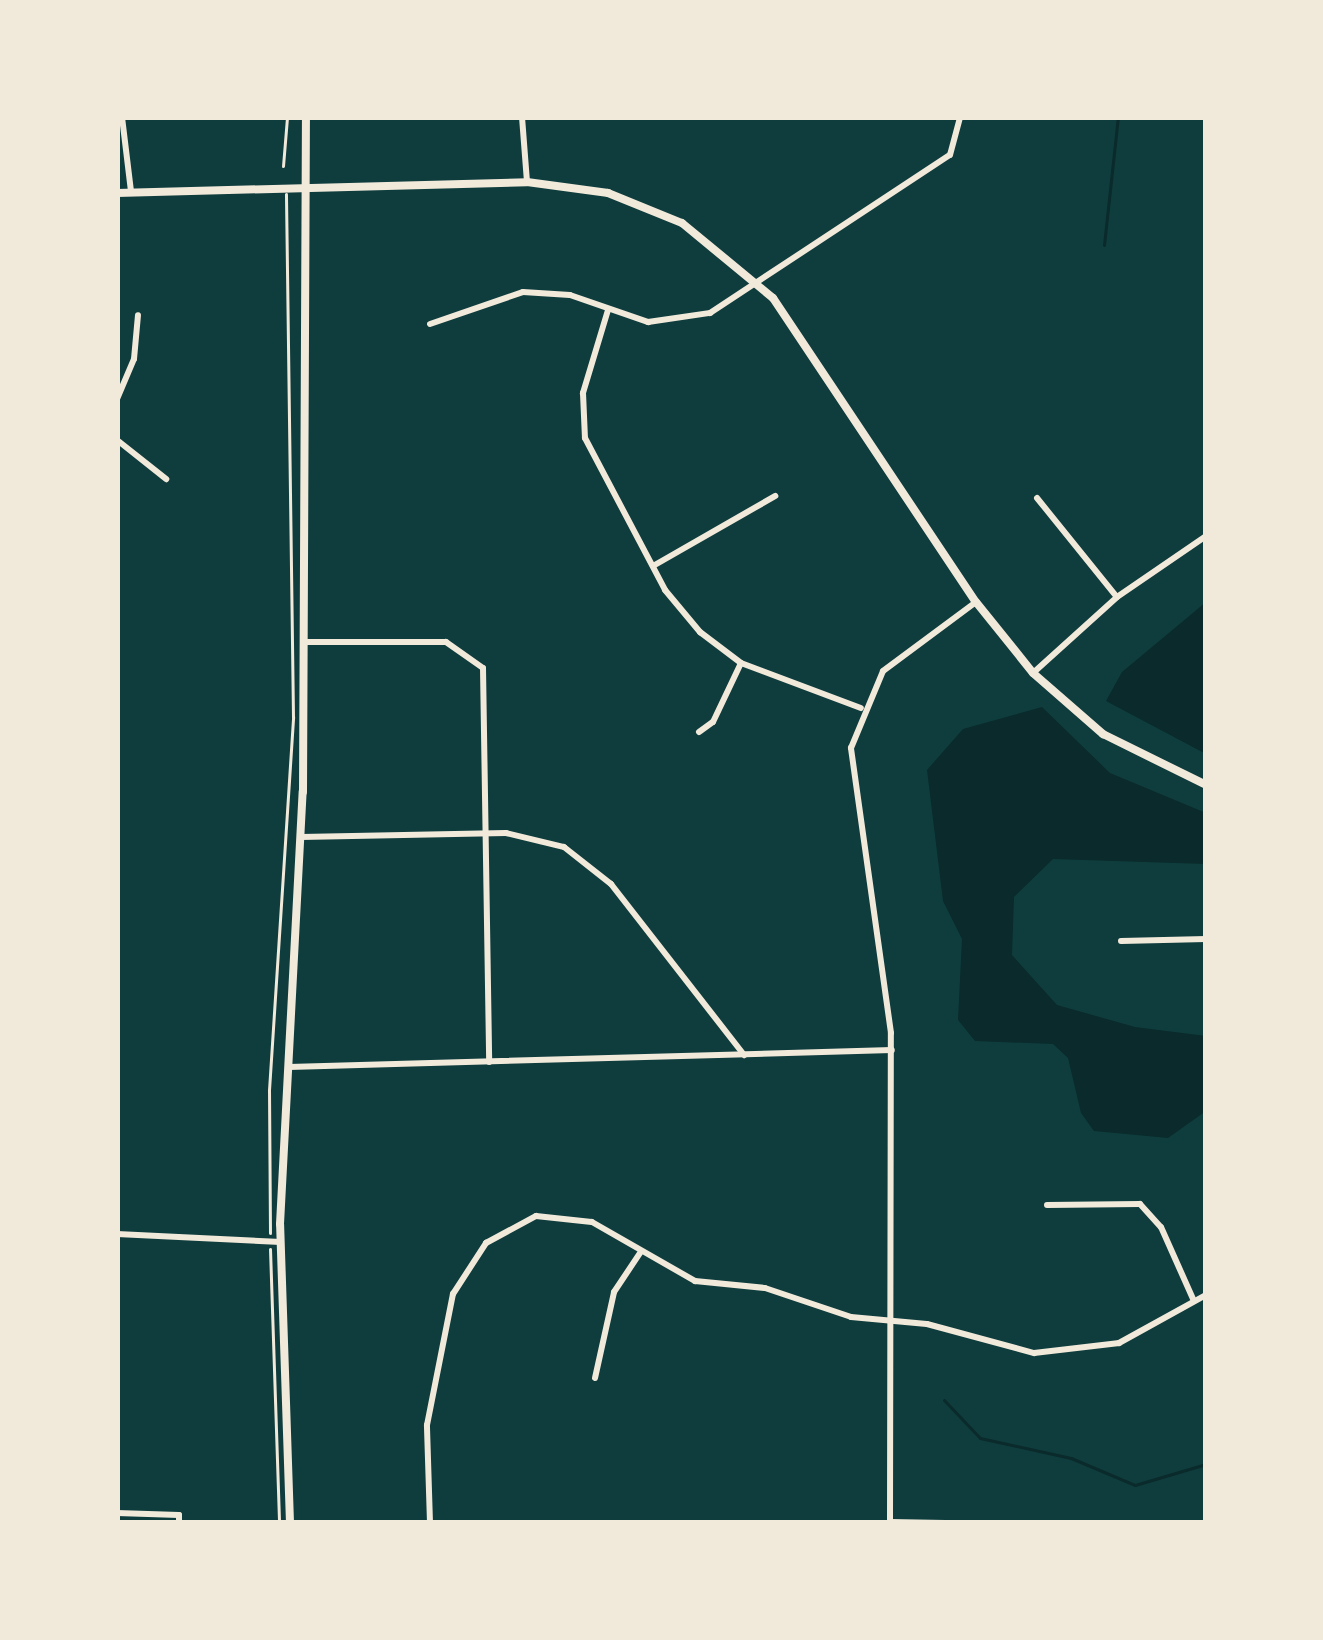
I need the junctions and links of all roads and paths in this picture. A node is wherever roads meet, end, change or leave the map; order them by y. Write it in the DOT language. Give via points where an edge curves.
graph roads {
  1 [pos="122,117"];
  2 [pos="287,117"];
  3 [pos="306,117"];
  4 [pos="522,117"];
  5 [pos="959,117"];
  6 [pos="284,166"];
  7 [pos="527,182"];
  8 [pos="286,189"];
  9 [pos="302,189"];
  10 [pos="131,191"];
  11 [pos="117,194"];
  12 [pos="760,285"];
  13 [pos="608,310"];
  14 [pos="137,315"];
  15 [pos="430,324"];
  16 [pos="117,399"];
  17 [pos="117,440"];
  18 [pos="166,478"];
  19 [pos="775,496"];
  20 [pos="1037,499"];
  21 [pos="1206,536"];
  22 [pos="653,566"];
  23 [pos="1117,597"];
  24 [pos="976,602"];
  25 [pos="304,642"];
  26 [pos="741,663"];
  27 [pos="1033,673"];
  28 [pos="861,708"];
  29 [pos="699,733"];
  30 [pos="1206,785"];
  31 [pos="486,833"];
  32 [pos="301,836"];
  33 [pos="1206,939"];
  34 [pos="1121,941"];
  35 [pos="892,1050"];
  36 [pos="743,1055"];
  37 [pos="489,1062"];
  38 [pos="286,1067"];
  39 [pos="1047,1205"];
  40 [pos="117,1234"];
  41 [pos="275,1241"];
  42 [pos="640,1252"];
  43 [pos="1206,1295"];
  44 [pos="1193,1301"];
  45 [pos="886,1320"];
  46 [pos="595,1378"];
  47 [pos="117,1513"];
  48 [pos="179,1519"];
  49 [pos="279,1523"];
  50 [pos="290,1523"];
  51 [pos="430,1523"];
  52 [pos="890,1523"];
  53 [pos="945,1523"];
  1 -- 10 [label="street"];
  2 -- 6 [label="path"];
  3 -- 9 [label="street"];
  4 -- 7 [label="street"];
  5 -- 12 [label="street" via="956,143 898,196"];
  7 -- 9 [label="street"];
  7 -- 12 [label="street" via="646,206 715,244"];
  8 -- 9 [label="street"];
  8 -- 10 [label="street"];
  8 -- 41 [label="path" via="293,717 269,1090"];
  9 -- 25 [label="street"];
  10 -- 11 [label="street"];
  12 -- 13 [label="street" via="710,313 669,323"];
  12 -- 24 [label="street"];
  13 -- 15 [label="street" via="570,295 523,292"];
  13 -- 22 [label="street" via="584,393 585,438"];
  14 -- 16 [label="street" via="134,359"];
  17 -- 18 [label="street"];
  19 -- 22 [label="street"];
  20 -- 23 [label="street"];
  21 -- 23 [label="street"];
  22 -- 26 [label="street" via="681,612"];
  23 -- 27 [label="street"];
  24 -- 27 [label="street"];
  24 -- 28 [label="street" via="899,655"];
  25 -- 31 [label="street" via="446,642 470,651 485,674"];
  25 -- 32 [label="street"];
  26 -- 28 [label="street"];
  26 -- 29 [label="street" via="713,722"];
  27 -- 30 [label="street" via="1103,734"];
  28 -- 35 [label="street" via="850,769 866,830"];
  31 -- 32 [label="street"];
  31 -- 36 [label="street" via="545,839 596,869"];
  31 -- 37 [label="street"];
  32 -- 38 [label="street"];
  33 -- 34 [label="street"];
  35 -- 36 [label="street"];
  35 -- 45 [label="street"];
  36 -- 37 [label="street"];
  37 -- 38 [label="street"];
  38 -- 41 [label="street"];
  39 -- 44 [label="street" via="1140,1204 1161,1227"];
  40 -- 41 [label="street"];
  41 -- 49 [label="path"];
  41 -- 50 [label="street"];
  42 -- 45 [label="street" via="695,1281 765,1288 851,1317"];
  42 -- 46 [label="street" via="614,1292"];
  42 -- 51 [label="street" via="592,1222 555,1214 501,1230 474,1259 453,1294 434,1373"];
  43 -- 44 [label="street"];
  44 -- 45 [label="street" via="1119,1343 1059,1354"];
  45 -- 52 [label="street"];
  47 -- 48 [label="street"];
  52 -- 53 [label="street"];
}
